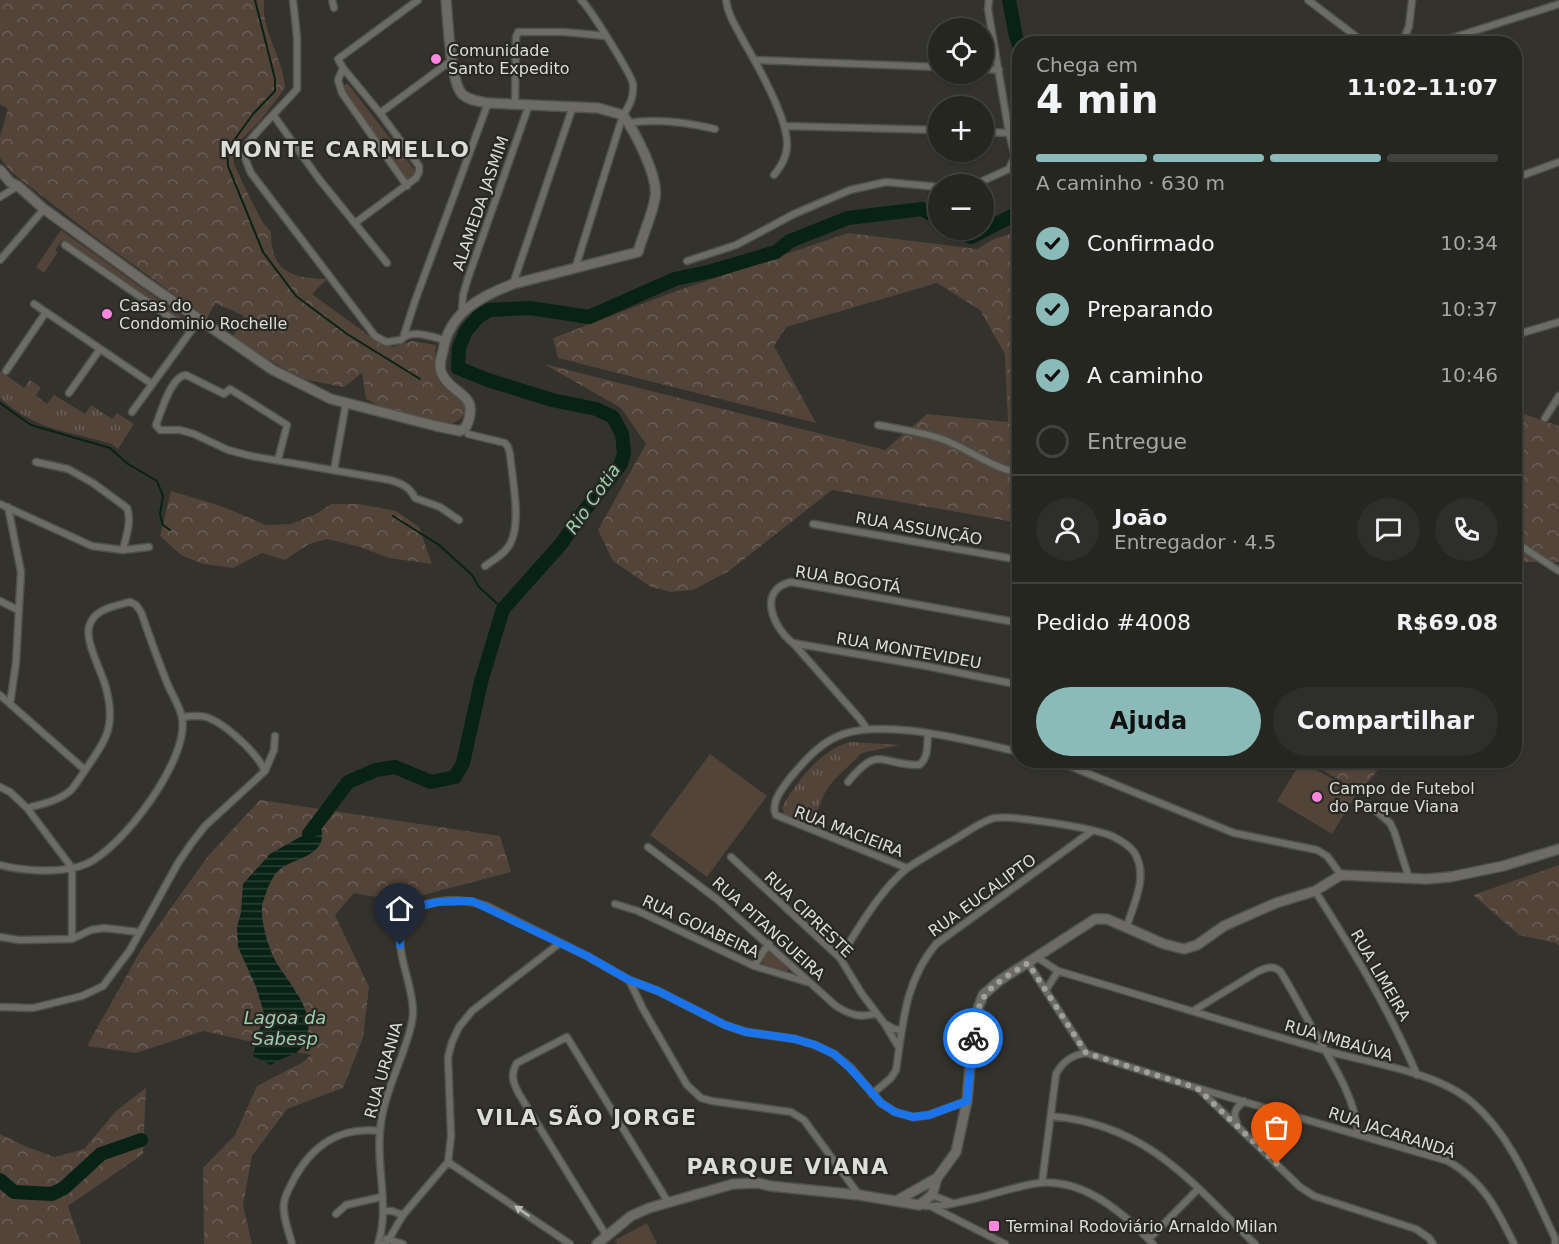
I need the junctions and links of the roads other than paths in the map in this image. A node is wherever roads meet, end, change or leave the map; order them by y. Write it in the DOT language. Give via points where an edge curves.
graph roads {
  1 [pos="293,0"];
  2 [pos="332,0"];
  3 [pos="417,0"];
  4 [pos="446,0"];
  5 [pos="581,0"];
  6 [pos="726,0"];
  7 [pos="989,0"];
  8 [pos="1308,0"];
  9 [pos="1412,0"];
  10 [pos="1559,4"];
  11 [pos="334,8"];
  12 [pos="606,36"];
  13 [pos="1355,36"];
  14 [pos="1405,36"];
  15 [pos="1458,36"];
  16 [pos="452,60"];
  17 [pos="755,60"];
  18 [pos="928,67"];
  19 [pos="343,68"];
  20 [pos="994,70"];
  21 [pos="999,70"];
  22 [pos="488,102"];
  23 [pos="515,104"];
  24 [pos="529,105"];
  25 [pos="573,106"];
  26 [pos="380,112"];
  27 [pos="274,116"];
  28 [pos="626,119"];
  29 [pos="784,126"];
  30 [pos="715,129"];
  31 [pos="928,130"];
  32 [pos="994,132"];
  33 [pos="1009,132"];
  34 [pos="1012,144"];
  35 [pos="1012,162"];
  36 [pos="1559,162"];
  37 [pos="0,170"];
  38 [pos="774,175"];
  39 [pos="1522,175"];
  40 [pos="994,176"];
  41 [pos="18,186"];
  42 [pos="406,186"];
  43 [pos="928,186"];
  44 [pos="0,198"];
  45 [pos="44,209"];
  46 [pos="355,223"];
  47 [pos="65,245"];
  48 [pos="0,260"];
  49 [pos="687,261"];
  50 [pos="387,264"];
  51 [pos="575,269"];
  52 [pos="513,284"];
  53 [pos="34,304"];
  54 [pos="462,310"];
  55 [pos="46,312"];
  56 [pos="199,320"];
  57 [pos="1559,322"];
  58 [pos="190,331"];
  59 [pos="1522,333"];
  60 [pos="404,335"];
  61 [pos="445,340"];
  62 [pos="100,349"];
  63 [pos="6,371"];
  64 [pos="152,384"];
  65 [pos="69,393"];
  66 [pos="1559,396"];
  67 [pos="346,403"];
  68 [pos="132,412"];
  69 [pos="1545,418"];
  70 [pos="878,425"];
  71 [pos="468,434"];
  72 [pos="278,460"];
  73 [pos="36,462"];
  74 [pos="334,470"];
  75 [pos="1012,473"];
  76 [pos="0,504"];
  77 [pos="8,507"];
  78 [pos="459,520"];
  79 [pos="813,524"];
  80 [pos="149,547"];
  81 [pos="1522,547"];
  82 [pos="123,550"];
  83 [pos="1012,559"];
  84 [pos="485,566"];
  85 [pos="1559,571"];
  86 [pos="0,601"];
  87 [pos="18,610"];
  88 [pos="1012,622"];
  89 [pos="794,643"];
  90 [pos="1012,683"];
  91 [pos="0,695"];
  92 [pos="10,704"];
  93 [pos="182,717"];
  94 [pos="867,729"];
  95 [pos="928,733"];
  96 [pos="275,736"];
  97 [pos="1012,750"];
  98 [pos="1075,768"];
  99 [pos="85,770"];
  100 [pos="265,771"];
  101 [pos="848,782"];
  102 [pos="0,786"];
  103 [pos="27,808"];
  104 [pos="1376,810"];
  105 [pos="1092,831"];
  106 [pos="648,847"];
  107 [pos="1559,849"];
  108 [pos="731,857"];
  109 [pos="0,865"];
  110 [pos="72,868"];
  111 [pos="908,868"];
  112 [pos="1341,874"];
  113 [pos="1409,878"];
  114 [pos="1315,891"];
  115 [pos="615,904"];
  116 [pos="1126,927"];
  117 [pos="139,932"];
  118 [pos="0,937"];
  119 [pos="72,939"];
  120 [pos="560,943"];
  121 [pos="769,944"];
  122 [pos="1038,957"];
  123 [pos="840,958"];
  124 [pos="1028,963"];
  125 [pos="754,966"];
  126 [pos="1058,971"];
  127 [pos="629,980"];
  128 [pos="811,983"];
  129 [pos="1046,990"];
  130 [pos="0,1007"];
  131 [pos="1193,1011"];
  132 [pos="876,1013"];
  133 [pos="884,1023"];
  134 [pos="902,1030"];
  135 [pos="899,1048"];
  136 [pos="1326,1051"];
  137 [pos="1086,1053"];
  138 [pos="1418,1075"];
  139 [pos="1197,1088"];
  140 [pos="872,1094"];
  141 [pos="967,1101"];
  142 [pos="1244,1101"];
  143 [pos="1051,1116"];
  144 [pos="1238,1127"];
  145 [pos="380,1131"];
  146 [pos="1359,1134"];
  147 [pos="448,1162"];
  148 [pos="937,1178"];
  149 [pos="1042,1183"];
  150 [pos="1198,1189"];
  151 [pos="915,1191"];
  152 [pos="859,1195"];
  153 [pos="932,1195"];
  154 [pos="381,1197"];
  155 [pos="897,1201"];
  156 [pos="668,1202"];
  157 [pos="915,1203"];
  158 [pos="952,1204"];
  159 [pos="934,1208"];
  160 [pos="384,1211"];
  161 [pos="336,1214"];
  162 [pos="403,1215"];
  163 [pos="379,1240"];
  164 [pos="602,1241"];
  165 [pos="387,1242"];
  166 [pos="1151,1242"];
  167 [pos="292,1244"];
  168 [pos="403,1244"];
  169 [pos="570,1244"];
  170 [pos="1005,1244"];
  171 [pos="1255,1244"];
  172 [pos="1433,1244"];
  173 [pos="1514,1244"];
  174 [pos="1555,1244"];
  1 -- 27 [label="street" via="297,89"];
  2 -- 11 [label="street"];
  3 -- 19 [label="street" via="338,59"];
  4 -- 16 [label="street"];
  5 -- 12 [label="street"];
  6 -- 17 [label="street" via="728,14"];
  7 -- 21 [label="street"];
  8 -- 13 [label="street"];
  9 -- 14 [label="street"];
  10 -- 15 [label="street"];
  12 -- 23 [label="street" via="518,32"];
  12 -- 28 [label="street" via="633,82"];
  16 -- 22 [label="street" via="462,95"];
  16 -- 26 [label="street"];
  17 -- 18 [label="street"];
  17 -- 29 [label="street"];
  19 -- 26 [label="street"];
  19 -- 42 [label="street" via="338,80 342,93"];
  20 -- 21 [label="street"];
  21 -- 33 [label="street"];
  22 -- 23 [label="street"];
  22 -- 60 [label="street"];
  23 -- 24 [label="street"];
  24 -- 25 [label="street"];
  24 -- 54 [label="street, ALAMEDA JASMIM" via="468,278"];
  25 -- 28 [label="street" via="598,108"];
  25 -- 52 [label="street"];
  26 -- 42 [label="street" via="419,166 417,176"];
  27 -- 46 [label="street"];
  27 -- 60 [label="street" via="246,145 244,154 251,173 375,336 394,342"];
  28 -- 30 [label="street" via="685,122"];
  28 -- 51 [label="street"];
  28 -- 51 [label="street" via="655,187 638,252"];
  29 -- 31 [label="street"];
  29 -- 38 [label="street" via="787,147 783,164"];
  32 -- 33 [label="street"];
  33 -- 34 [label="street"];
  35 -- 40 [label="street" via="1009,169"];
  36 -- 39 [label="street"];
  37 -- 41 [label="street"];
  41 -- 44 [label="street"];
  41 -- 45 [label="street"];
  42 -- 46 [label="street"];
  43 -- 49 [label="street" via="886,182 850,190 736,245"];
  45 -- 48 [label="street"];
  45 -- 56 [label="street"];
  46 -- 50 [label="street"];
  47 -- 58 [label="street"];
  51 -- 52 [label="street"];
  52 -- 54 [label="street"];
  53 -- 55 [label="street"];
  54 -- 61 [label="street"];
  55 -- 62 [label="street"];
  55 -- 63 [label="street"];
  56 -- 58 [label="street"];
  56 -- 67 [label="street" via="273,370"];
  57 -- 59 [label="street"];
  58 -- 64 [label="street"];
  60 -- 61 [label="street"];
  61 -- 67 [label="street" via="441,372 469,402 471,412 466,427 460,431"];
  62 -- 64 [label="street"];
  62 -- 65 [label="street"];
  64 -- 68 [label="street"];
  66 -- 69 [label="street"];
  67 -- 74 [label="street"];
  70 -- 75 [label="street" via="942,439"];
  71 -- 84 [label="street" via="505,443 510,454 514,536 505,551"];
  72 -- 72 [label="street" via="287,425 230,389 224,394 186,375 179,377 166,396 158,429 180,430 228,450"];
  72 -- 74 [label="street"];
  73 -- 82 [label="street" via="79,475 127,508 129,524"];
  74 -- 78 [label="street" via="403,484 415,498 440,507"];
  76 -- 77 [label="street"];
  77 -- 82 [label="street" via="92,546"];
  77 -- 87 [label="street" via="21,564"];
  79 -- 83 [label="street, RUA ASSUNÇÃO"];
  80 -- 82 [label="street"];
  81 -- 85 [label="street"];
  86 -- 87 [label="street"];
  87 -- 92 [label="street"];
  88 -- 89 [label="street, RUA BOGOTÁ" via="791,582 777,589 771,607 775,624"];
  89 -- 90 [label="street, RUA MONTEVIDEU"];
  89 -- 94 [label="street, RUA BOGOTÁ"];
  91 -- 92 [label="street"];
  92 -- 99 [label="street"];
  93 -- 99 [label="street" via="136,605 130,602 99,612 89,627 90,641 106,687 110,729"];
  93 -- 100 [label="street" via="207,717 216,722 251,751"];
  93 -- 110 [label="street" via="180,747 135,822 111,846"];
  94 -- 95 [label="street"];
  94 -- 111 [label="street, RUA MACIEIRA" via="822,744 788,782 775,802 774,811 780,818"];
  95 -- 97 [label="street"];
  95 -- 101 [label="street" via="927,754 919,765 874,759 865,762"];
  96 -- 100 [label="street"];
  98 -- 112 [label="street" via="1234,833 1317,850"];
  99 -- 103 [label="street" via="71,790 57,799"];
  100 -- 117 [label="street" via="205,826 178,863"];
  102 -- 103 [label="street"];
  103 -- 110 [label="street"];
  104 -- 113 [label="street" via="1390,823"];
  105 -- 111 [label="street" via="1019,817 992,818"];
  105 -- 116 [label="street" via="1125,843 1139,863 1140,883"];
  105 -- 134 [label="street, RUA EUCALIPTO" via="936,944 917,971"];
  106 -- 121 [label="street, RUA PITANGUEIRA"];
  107 -- 113 [label="street" via="1468,874"];
  108 -- 123 [label="street, RUA CIPRESTE"];
  109 -- 110 [label="street" via="18,869"];
  110 -- 119 [label="street"];
  111 -- 123 [label="street" via="862,923"];
  112 -- 113 [label="street"];
  112 -- 114 [label="street"];
  114 -- 116 [label="street" via="1235,921 1191,948 1164,944"];
  114 -- 138 [label="street, RUA LIMEIRA" via="1402,1038"];
  115 -- 125 [label="street, RUA GOIABEIRA"];
  116 -- 122 [label="street" via="1095,919"];
  117 -- 119 [label="street" via="104,928"];
  117 -- 130 [label="street" via="104,986 82,996 33,1008"];
  118 -- 119 [label="street"];
  120 -- 127 [label="street"];
  120 -- 145 [label="street, RUA URANIA" via="472,901 424,905 405,918 400,945 413,1012"];
  120 -- 147 [label="street" via="472,1011 459,1027 448,1058"];
  121 -- 125 [label="street"];
  121 -- 128 [label="street, RUA PITANGUEIRA"];
  122 -- 124 [label="street"];
  122 -- 126 [label="street, RUA IMBAÚVA"];
  123 -- 132 [label="street, RUA CIPRESTE"];
  124 -- 129 [label="street"];
  124 -- 141 [label="street" via="983,995 974,1019"];
  125 -- 128 [label="street, RUA GOIABEIRA"];
  126 -- 129 [label="street"];
  126 -- 131 [label="street, RUA IMBAÚVA"];
  127 -- 140 [label="street" via="725,1025 815,1045 834,1054 861,1077"];
  127 -- 152 [label="street" via="662,1043 695,1093 712,1101 791,1112 804,1120"];
  128 -- 132 [label="street, RUA PITANGUEIRA" via="846,1012 867,1017"];
  129 -- 137 [label="street"];
  131 -- 136 [label="street, RUA IMBAÚVA"];
  131 -- 136 [label="street" via="1257,972 1275,968 1287,981"];
  132 -- 133 [label="street, RUA CIPRESTE"];
  133 -- 134 [label="street"];
  133 -- 135 [label="street, RUA CIPRESTE"];
  134 -- 135 [label="street, RUA EUCALIPTO"];
  135 -- 140 [label="street, RUA EUCALIPTO" via="896,1070"];
  136 -- 138 [label="street, RUA IMBAÚVA"];
  136 -- 146 [label="street" via="1354,1109"];
  137 -- 139 [label="street, RUA JACARANDÁ"];
  137 -- 143 [label="street" via="1071,1057 1060,1066"];
  138 -- 174 [label="street, RUA IMBAÚVA" via="1447,1085 1472,1101 1500,1131"];
  139 -- 142 [label="street, RUA JACARANDÁ"];
  139 -- 144 [label="street"];
  140 -- 141 [label="street" via="895,1112 913,1117"];
  141 -- 148 [label="street" via="956,1152"];
  142 -- 144 [label="street" via="1235,1110"];
  142 -- 146 [label="street, RUA JACARANDÁ"];
  143 -- 149 [label="street"];
  143 -- 150 [label="street" via="1100,1124 1125,1134 1161,1155"];
  144 -- 172 [label="street" via="1314,1196 1416,1228"];
  145 -- 154 [label="street, RUA URANIA"];
  145 -- 167 [label="street" via="355,1131 328,1141 310,1154 284,1203"];
  146 -- 173 [label="street, RUA JACARANDÁ" via="1448,1161 1461,1169 1485,1192"];
  147 -- 162 [label="street"];
  169 -- 147 [label="street, one-way"];
  148 -- 151 [label="street"];
  148 -- 153 [label="street"];
  149 -- 158 [label="street"];
  149 -- 166 [label="street" via="1090,1193"];
  150 -- 166 [label="street"];
  150 -- 171 [label="street"];
  151 -- 153 [label="street"];
  151 -- 155 [label="street"];
  151 -- 157 [label="street"];
  152 -- 155 [label="street"];
  152 -- 156 [label="street" via="758,1183 733,1184"];
  153 -- 157 [label="street"];
  153 -- 158 [label="street"];
  154 -- 160 [label="street, RUA URANIA"];
  154 -- 161 [label="street" via="346,1205"];
  155 -- 157 [label="street"];
  156 -- 164 [label="street" via="631,1216"];
  156 -- 164 [label="street" via="567,1037 517,1063 512,1077 519,1094"];
  157 -- 159 [label="street"];
  158 -- 159 [label="street"];
  159 -- 170 [label="street"];
  160 -- 162 [label="street"];
  160 -- 163 [label="street"];
  162 -- 165 [label="street"];
  163 -- 165 [label="street"];
  165 -- 168 [label="street"];
}
